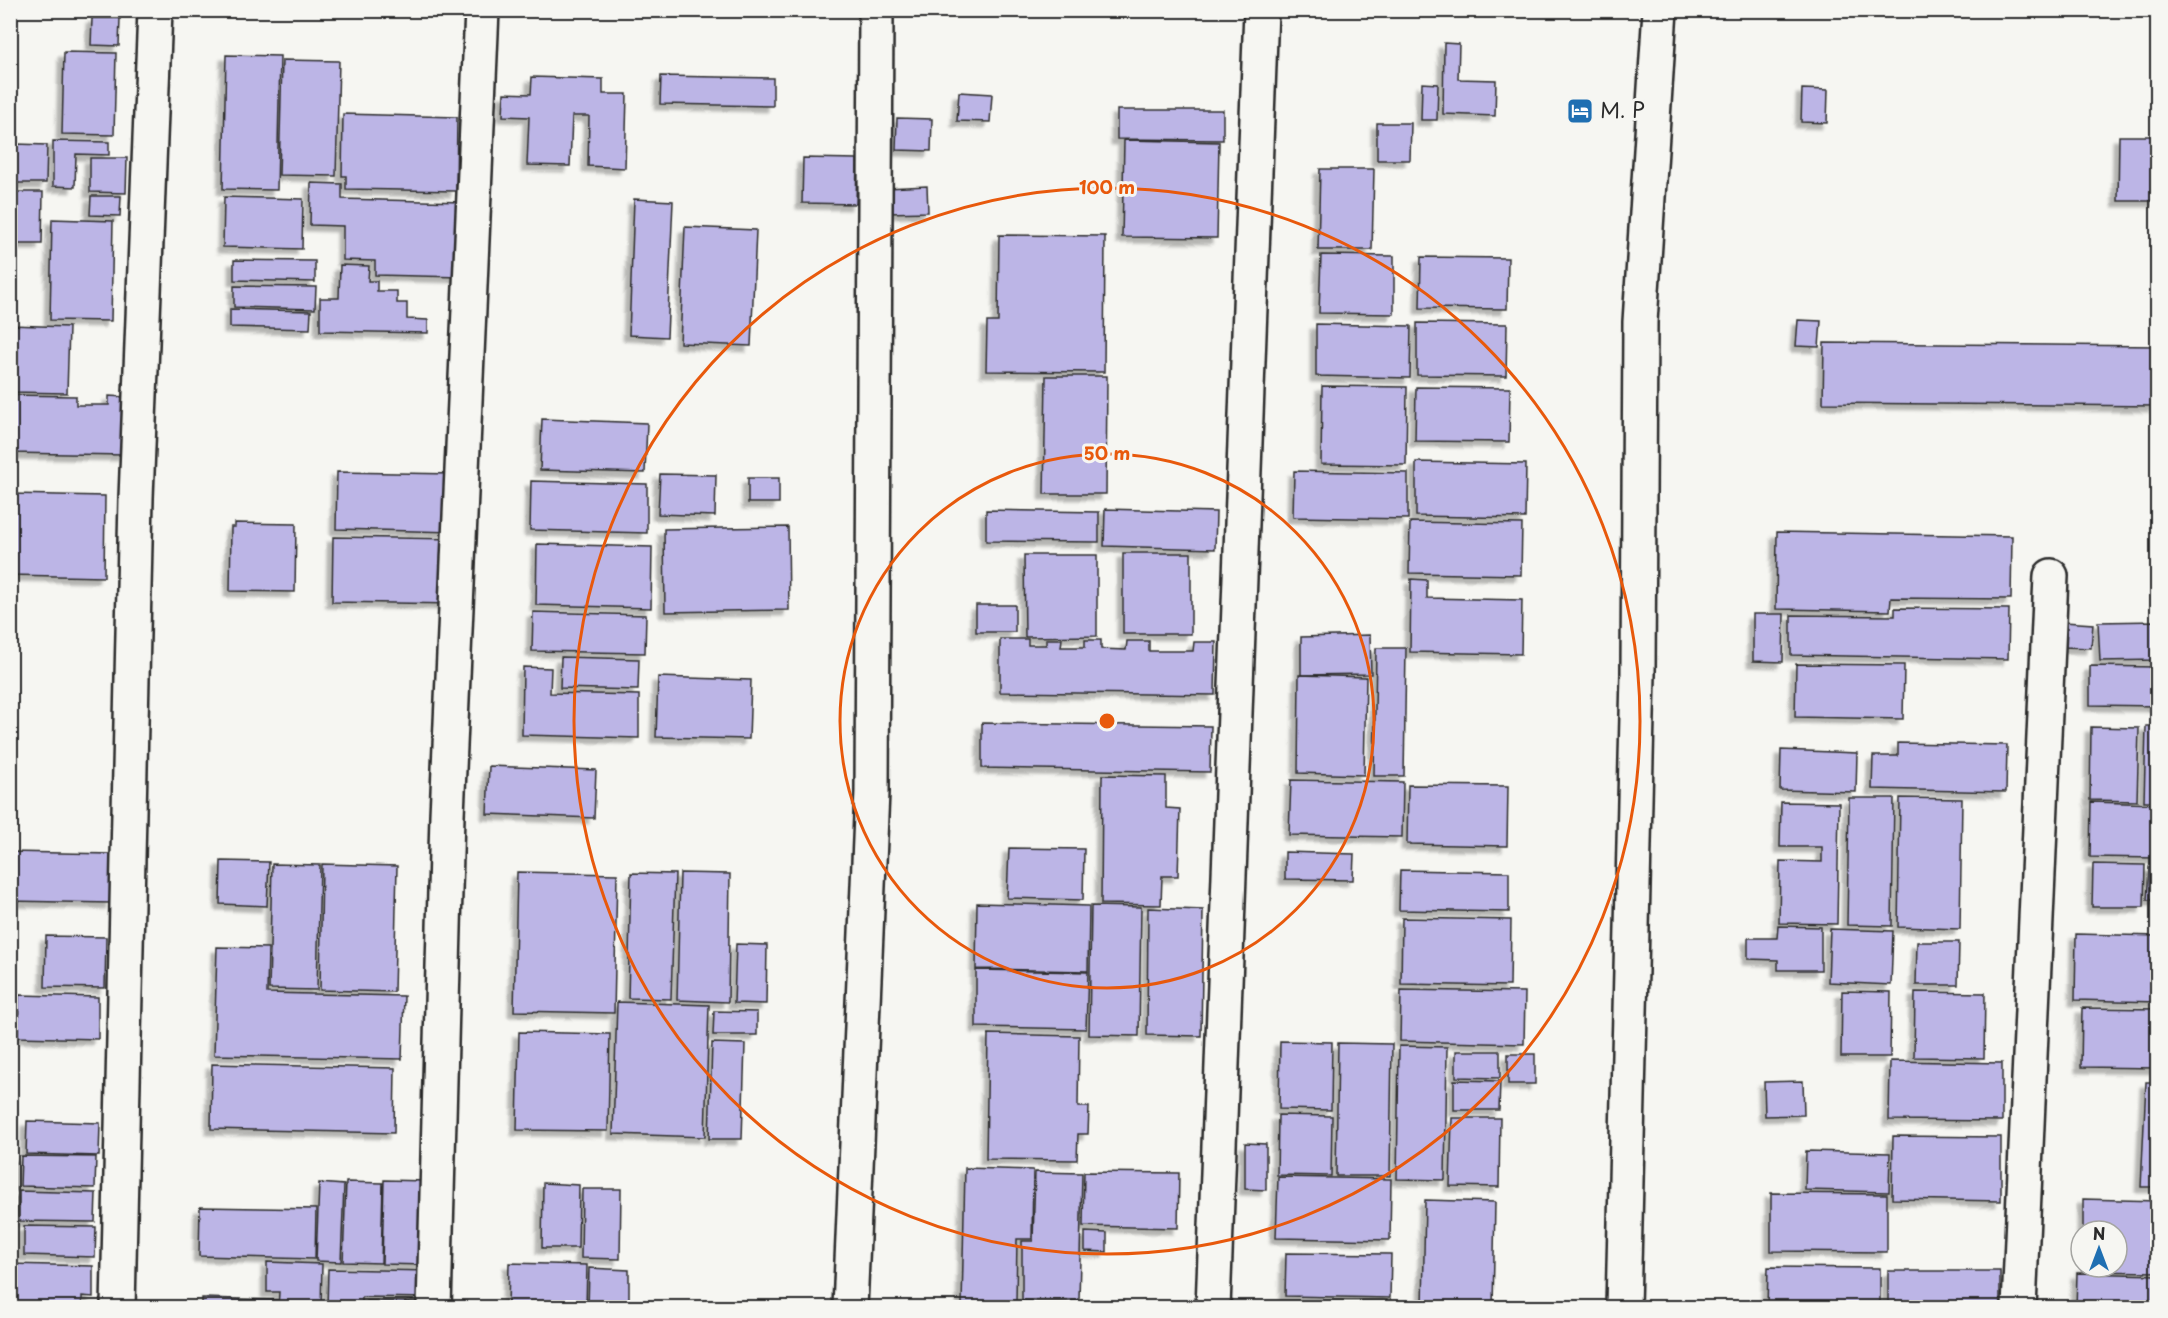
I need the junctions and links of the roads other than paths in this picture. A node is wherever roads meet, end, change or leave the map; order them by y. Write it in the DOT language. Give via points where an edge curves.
graph roads {
  1 [pos="155,10"];
  2 [pos="482,10"];
  3 [pos="876,10"];
  4 [pos="1261,10"];
  5 [pos="1660,10"];
  6 [pos="2051,576"];
  7 [pos="118,1308"];
  8 [pos="434,1308"];
  9 [pos="850,1308"];
  10 [pos="1213,1308"];
  11 [pos="1623,1308"];
  12 [pos="2019,1308"];
  1 -- 7 [label="street" via="136,498"];
  2 -- 8 [label="street" via="447,815"];
  3 -- 9 [label="street" via="872,792"];
  4 -- 10 [label="street"];
  5 -- 11 [label="street" via="1640,321 1638,674"];
  6 -- 12 [label="street"];
}
